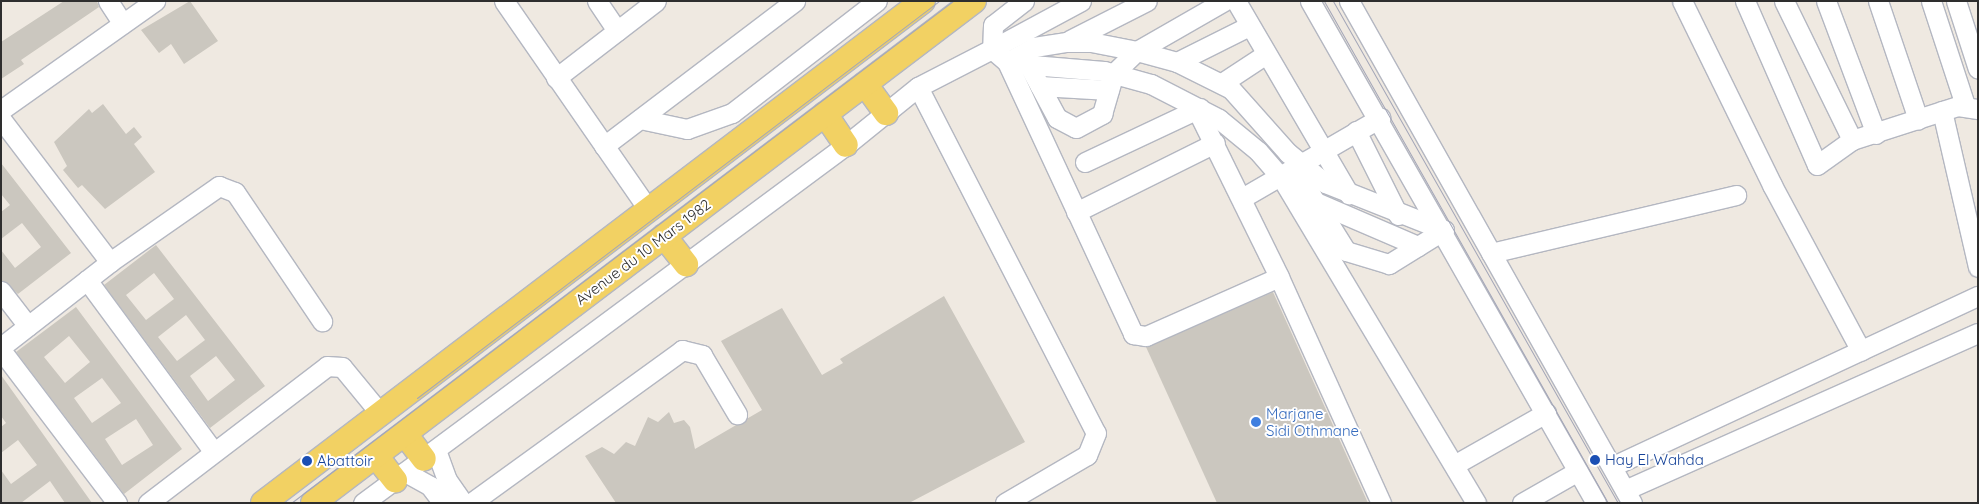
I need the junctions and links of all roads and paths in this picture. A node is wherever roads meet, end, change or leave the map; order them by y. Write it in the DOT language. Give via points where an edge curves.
graph roads {
  1 [pos="108,1"];
  2 [pos="155,1"];
  3 [pos="504,1"];
  4 [pos="597,1"];
  5 [pos="656,1"];
  6 [pos="795,1"];
  7 [pos="877,1"];
  8 [pos="924,1"];
  9 [pos="974,1"];
  10 [pos="1024,1"];
  11 [pos="1081,1"];
  12 [pos="1147,1"];
  13 [pos="1224,1"];
  14 [pos="1236,1"];
  15 [pos="1310,1"];
  16 [pos="1349,1"];
  17 [pos="1682,1"];
  18 [pos="1745,1"];
  19 [pos="1784,1"];
  20 [pos="1826,1"];
  21 [pos="1878,1"];
  22 [pos="1931,1"];
  23 [pos="1956,1"];
  24 [pos="123,24"];
  25 [pos="1249,26"];
  26 [pos="617,31"];
  27 [pos="1067,42"];
  28 [pos="992,49"];
  29 [pos="1137,51"];
  30 [pos="1266,54"];
  31 [pos="1007,62"];
  32 [pos="1177,62"];
  33 [pos="1031,66"];
  34 [pos="1978,69"];
  35 [pos="556,78"];
  36 [pos="1109,78"];
  37 [pos="1222,82"];
  38 [pos="866,84"];
  39 [pos="1040,86"];
  40 [pos="918,87"];
  41 [pos="1971,107"];
  42 [pos="2,109"];
  43 [pos="1199,109"];
  44 [pos="1942,111"];
  45 [pos="886,113"];
  46 [pos="824,114"];
  47 [pos="1380,118"];
  48 [pos="640,119"];
  49 [pos="1918,120"];
  50 [pos="1356,132"];
  51 [pos="1876,134"];
  52 [pos="1852,140"];
  53 [pos="1215,143"];
  54 [pos="846,145"];
  55 [pos="604,146"];
  56 [pos="1322,152"];
  57 [pos="1085,162"];
  58 [pos="1292,170"];
  59 [pos="1349,194"];
  60 [pos="1736,195"];
  61 [pos="1242,198"];
  62 [pos="1318,203"];
  63 [pos="648,208"];
  64 [pos="1076,212"];
  65 [pos="1398,214"];
  66 [pos="1444,230"];
  67 [pos="664,236"];
  68 [pos="1418,246"];
  69 [pos="1491,253"];
  70 [pos="110,262"];
  71 [pos="686,264"];
  72 [pos="1978,266"];
  73 [pos="1279,277"];
  74 [pos="87,280"];
  75 [pos="1,292"];
  76 [pos="1978,296"];
  77 [pos="322,321"];
  78 [pos="28,326"];
  79 [pos="1978,333"];
  80 [pos="1,348"];
  81 [pos="1861,351"];
  82 [pos="379,412"];
  83 [pos="1546,413"];
  84 [pos="737,414"];
  85 [pos="405,434"];
  86 [pos="213,451"];
  87 [pos="376,456"];
  88 [pos="415,465"];
  89 [pos="1454,465"];
  90 [pos="1613,466"];
  91 [pos="1578,470"];
  92 [pos="1629,496"];
  93 [pos="325,499"];
  94 [pos="117,503"];
  95 [pos="148,503"];
  96 [pos="263,503"];
  97 [pos="363,503"];
  98 [pos="442,503"];
  99 [pos="463,503"];
  100 [pos="471,503"];
  101 [pos="1005,503"];
  102 [pos="1381,503"];
  103 [pos="1476,503"];
  104 [pos="1522,503"];
  105 [pos="1596,503"];
  1 -- 24 [label="street"];
  2 -- 24 [label="street"];
  3 -- 35 [label="street"];
  4 -- 26 [label="street"];
  5 -- 26 [label="street"];
  6 -- 48 [label="street"];
  7 -- 48 [label="street" via="724,118 687,129"];
  8 -- 63 [label="main road, Avenue du 10 Mars 1982"];
  9 -- 38 [label="main road, Avenue du 10 Mars 1982"];
  10 -- 28 [label="street" via="993,25"];
  11 -- 28 [label="street"];
  12 -- 27 [label="street"];
  13 -- 29 [label="street"];
  14 -- 25 [label="street"];
  15 -- 47 [label="street"];
  16 -- 69 [label="street"];
  17 -- 81 [label="street" via="1772,185"];
  18 -- 52 [label="street" via="1817,165"];
  19 -- 52 [label="street"];
  20 -- 51 [label="street"];
  21 -- 49 [label="street"];
  22 -- 41 [label="street"];
  23 -- 34 [label="street"];
  24 -- 42 [label="street"];
  25 -- 30 [label="street"];
  25 -- 32 [label="street"];
  26 -- 35 [label="street"];
  27 -- 29 [label="street" via="1091,42"];
  27 -- 31 [label="street" via="1034,46"];
  28 -- 31 [label="street"];
  28 -- 40 [label="street"];
  29 -- 32 [label="street"];
  29 -- 36 [label="street"];
  30 -- 37 [label="street"];
  30 -- 56 [label="street"];
  31 -- 33 [label="street"];
  31 -- 64 [label="street"];
  32 -- 37 [label="street"];
  33 -- 36 [label="street"];
  33 -- 39 [label="street"];
  35 -- 55 [label="street"];
  36 -- 39 [label="street"];
  36 -- 39 [label="street" via="1102,114 1076,128 1061,122"];
  36 -- 43 [label="street" via="1151,84"];
  37 -- 58 [label="street"];
  38 -- 45 [label="main road"];
  38 -- 46 [label="main road, Avenue du 10 Mars 1982"];
  40 -- 45 [label="street"];
  40 -- 101 [label="street" via="1096,433 1087,455"];
  41 -- 44 [label="street"];
  42 -- 70 [label="street"];
  43 -- 53 [label="street"];
  43 -- 57 [label="street"];
  43 -- 58 [label="street"];
  44 -- 49 [label="street"];
  44 -- 72 [label="street"];
  45 -- 54 [label="street"];
  46 -- 54 [label="main road"];
  46 -- 67 [label="main road, Avenue du 10 Mars 1982"];
  47 -- 50 [label="street"];
  47 -- 66 [label="street"];
  48 -- 55 [label="street"];
  49 -- 51 [label="street"];
  50 -- 56 [label="street"];
  50 -- 65 [label="street"];
  51 -- 52 [label="street"];
  53 -- 61 [label="street"];
  53 -- 64 [label="street"];
  54 -- 71 [label="street"];
  55 -- 63 [label="street"];
  56 -- 58 [label="street"];
  56 -- 59 [label="street"];
  58 -- 59 [label="street"];
  58 -- 61 [label="street"];
  58 -- 62 [label="street"];
  58 -- 89 [label="street"];
  59 -- 65 [label="street"];
  60 -- 69 [label="street"];
  61 -- 73 [label="street"];
  62 -- 68 [label="street"];
  62 -- 68 [label="street" via="1346,250 1389,264"];
  63 -- 82 [label="main road, Avenue du 10 Mars 1982"];
  64 -- 73 [label="street" via="1133,334 1138,338"];
  65 -- 66 [label="street"];
  66 -- 68 [label="street"];
  66 -- 83 [label="street"];
  67 -- 71 [label="main road"];
  67 -- 85 [label="main road, Avenue du 10 Mars 1982"];
  69 -- 90 [label="street"];
  70 -- 74 [label="street"];
  70 -- 77 [label="street" via="224,186 235,192"];
  71 -- 88 [label="street"];
  73 -- 102 [label="street"];
  74 -- 78 [label="street"];
  74 -- 86 [label="street"];
  75 -- 78 [label="street"];
  76 -- 81 [label="street"];
  78 -- 80 [label="street"];
  79 -- 92 [label="street"];
  80 -- 94 [label="street"];
  81 -- 90 [label="street"];
  82 -- 86 [label="street" via="342,367 327,366"];
  82 -- 96 [label="main road, Avenue du 10 Mars 1982"];
  83 -- 89 [label="street"];
  83 -- 91 [label="street"];
  84 -- 100 [label="street" via="702,356 682,350"];
  85 -- 87 [label="main road, Avenue du 10 Mars 1982"];
  85 -- 88 [label="main road"];
  86 -- 95 [label="street"];
  87 -- 88 [label="main road"];
  87 -- 93 [label="main road, Avenue du 10 Mars 1982"];
  88 -- 97 [label="street"];
  88 -- 98 [label="street"];
  88 -- 99 [label="street" via="447,480"];
  89 -- 103 [label="street"];
  90 -- 92 [label="street"];
  91 -- 104 [label="street"];
  91 -- 105 [label="street"];
}
